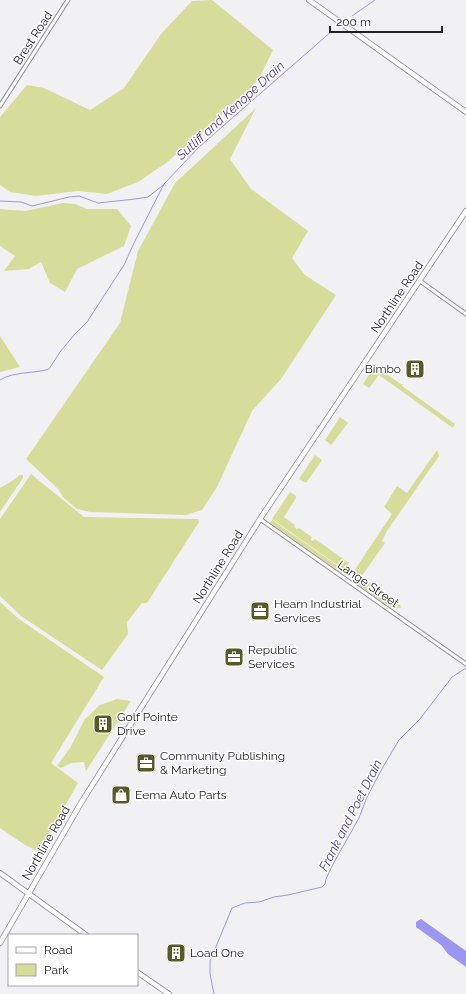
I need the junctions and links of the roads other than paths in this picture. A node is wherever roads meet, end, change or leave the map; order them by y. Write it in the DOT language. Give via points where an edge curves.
graph roads {
  1 [pos="68,0"];
  2 [pos="309,0"];
  3 [pos="0,106"];
  4 [pos="466,112"];
  5 [pos="466,211"];
  6 [pos="420,281"];
  7 [pos="466,314"];
  8 [pos="260,519"];
  9 [pos="466,664"];
  10 [pos="0,873"];
  11 [pos="29,894"];
  12 [pos="85,934"];
  13 [pos="0,943"];
  14 [pos="138,973"];
  15 [pos="168,994"];
  1 -- 3 [label="street, Brest Road"];
  2 -- 4 [label="main road"];
  5 -- 6 [label="main road, Northline Road"];
  6 -- 7 [label="street"];
  6 -- 8 [label="main road, Northline Road"];
  8 -- 9 [label="street, Lange Street"];
  8 -- 11 [label="main road, Northline Road" via="84,798"];
  10 -- 11 [label="main road"];
  11 -- 12 [label="main road"];
  11 -- 13 [label="main road, Northline Road"];
  14 -- 15 [label="main road"];
}
